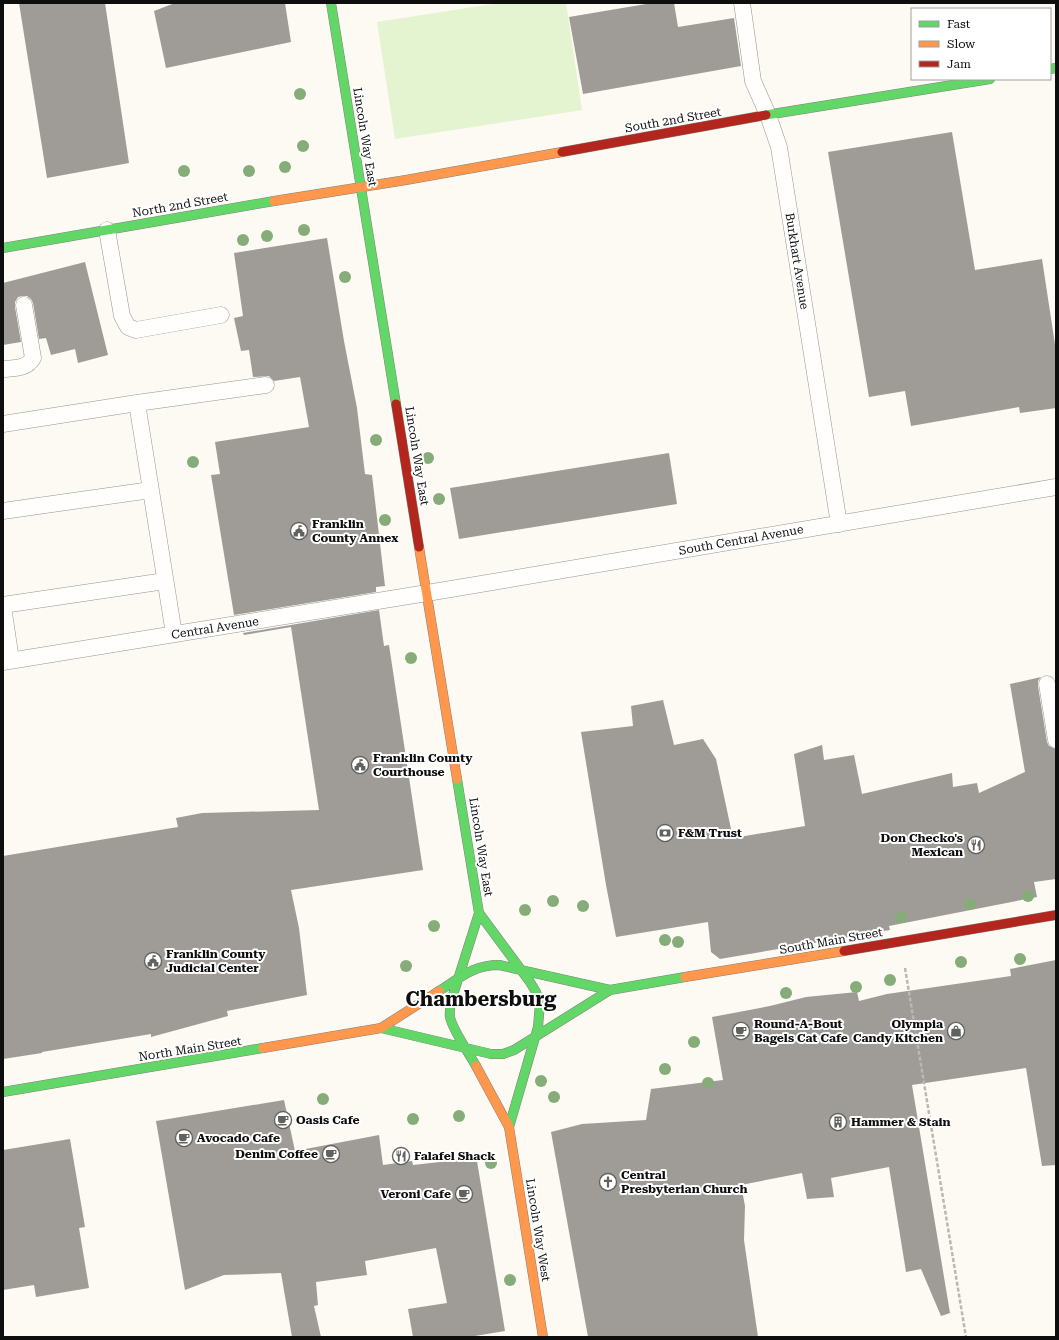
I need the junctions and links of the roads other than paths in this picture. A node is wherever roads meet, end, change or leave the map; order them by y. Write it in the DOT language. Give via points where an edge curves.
graph roads {
  1 [pos="331,3"];
  2 [pos="742,3"];
  3 [pos="984,80"];
  4 [pos="768,115"];
  5 [pos="361,187"];
  6 [pos="107,230"];
  7 [pos="3,248"];
  8 [pos="24,305"];
  9 [pos="221,315"];
  10 [pos="3,369"];
  11 [pos="266,385"];
  12 [pos="137,403"];
  13 [pos="3,424"];
  14 [pos="1056,487"];
  15 [pos="151,490"];
  16 [pos="3,511"];
  17 [pos="839,524"];
  18 [pos="165,581"];
  19 [pos="427,593"];
  20 [pos="3,606"];
  21 [pos="174,634"];
  22 [pos="7,661"];
  23 [pos="1046,684"];
  24 [pos="1056,740"];
  25 [pos="479,913"];
  26 [pos="1056,915"];
  27 [pos="521,970"];
  28 [pos="458,980"];
  29 [pos="610,990"];
  30 [pos="380,1028"];
  31 [pos="534,1038"];
  32 [pos="467,1049"];
  33 [pos="3,1092"];
  34 [pos="509,1127"];
  35 [pos="543,1337"];
  1 -- 5 [label="main road, Lincoln Way East"];
  2 -- 4 [label="lane, Burkhart Avenue" via="753,81"];
  3 -- 4 [label="main road, South 2nd Street"];
  4 -- 5 [label="main road, South 2nd Street"];
  4 -- 17 [label="lane, Burkhart Avenue" via="779,147"];
  5 -- 6 [label="main road, North 2nd Street"];
  5 -- 19 [label="main road, Lincoln Way East"];
  6 -- 7 [label="main road, North 2nd Street"];
  6 -- 9 [label="lane" via="122,316 128,327 136,330"];
  8 -- 10 [label="lane" via="33,358 26,366"];
  11 -- 12 [label="lane"];
  12 -- 13 [label="lane"];
  12 -- 15 [label="lane"];
  14 -- 17 [label="lane, South Central Avenue"];
  15 -- 16 [label="lane"];
  15 -- 18 [label="lane"];
  17 -- 19 [label="lane, South Central Avenue"];
  18 -- 20 [label="lane"];
  18 -- 21 [label="lane"];
  19 -- 21 [label="lane, Central Avenue"];
  19 -- 25 [label="main road, Lincoln Way East"];
  20 -- 22 [label="lane"];
  21 -- 22 [label="lane, Central Avenue"];
  23 -- 24 [label="lane"];
  25 -- 27 [label="main road, Lincoln Way East"];
  25 -- 28 [label="main road, Lincoln Way East"];
  26 -- 29 [label="main road, South Main Street"];
  27 -- 28 [label="main road" via="487,965 476,968"];
  27 -- 29 [label="main road, South Main Street"];
  27 -- 31 [label="main road" via="536,992 540,1003 538,1027"];
  28 -- 30 [label="main road, North Main Street"];
  28 -- 32 [label="main road" via="450,1006 450,1018 454,1030"];
  29 -- 31 [label="main road, South Main Street"];
  30 -- 32 [label="main road, North Main Street"];
  30 -- 33 [label="main road, North Main Street"];
  31 -- 32 [label="main road" via="502,1054"];
  31 -- 34 [label="main road, Lincoln Way West"];
  32 -- 34 [label="main road, Lincoln Way West"];
  34 -- 35 [label="main road, Lincoln Way West"];
}
